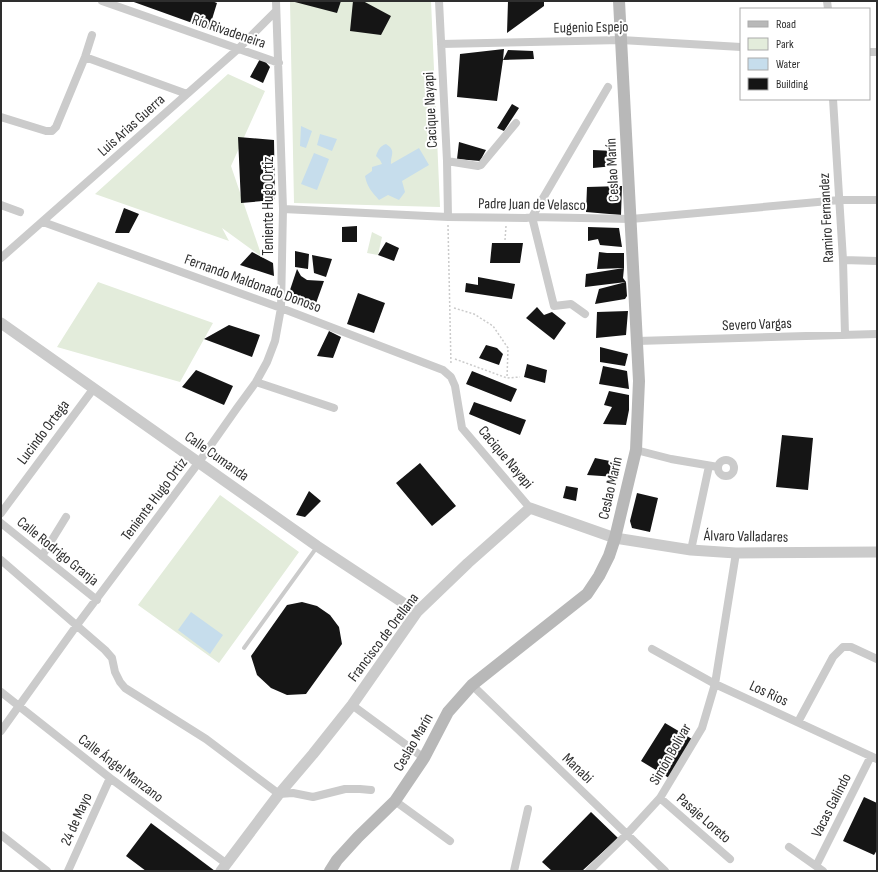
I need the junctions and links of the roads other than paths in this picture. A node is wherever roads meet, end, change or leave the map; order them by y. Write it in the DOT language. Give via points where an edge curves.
graph roads {
  1 [pos="102,1"];
  2 [pos="276,1"];
  3 [pos="439,1"];
  4 [pos="619,1"];
  5 [pos="276,11"];
  6 [pos="92,35"];
  7 [pos="621,40"];
  8 [pos="441,44"];
  9 [pos="740,47"];
  10 [pos="238,49"];
  11 [pos="85,57"];
  12 [pos="279,63"];
  13 [pos="608,87"];
  14 [pos="187,94"];
  15 [pos="833,100"];
  16 [pos="1,117"];
  17 [pos="516,123"];
  18 [pos="447,161"];
  19 [pos="840,200"];
  20 [pos="877,200"];
  21 [pos="1,205"];
  22 [pos="283,209"];
  23 [pos="20,212"];
  24 [pos="448,217"];
  25 [pos="532,217"];
  26 [pos="631,219"];
  27 [pos="42,222"];
  28 [pos="1,258"];
  29 [pos="843,260"];
  30 [pos="877,261"];
  31 [pos="281,308"];
  32 [pos="585,314"];
  33 [pos="1,323"];
  34 [pos="877,334"];
  35 [pos="845,335"];
  36 [pos="637,341"];
  37 [pos="452,377"];
  38 [pos="256,382"];
  39 [pos="94,388"];
  40 [pos="334,408"];
  41 [pos="636,450"];
  42 [pos="199,462"];
  43 [pos="709,466"];
  44 [pos="718,467"];
  45 [pos="530,508"];
  46 [pos="1,513"];
  47 [pos="66,518"];
  48 [pos="1,524"];
  49 [pos="615,538"];
  50 [pos="317,546"];
  51 [pos="691,550"];
  52 [pos="877,552"];
  53 [pos="736,553"];
  54 [pos="42,556"];
  55 [pos="1,560"];
  56 [pos="97,600"];
  57 [pos="417,612"];
  58 [pos="77,625"];
  59 [pos="244,648"];
  60 [pos="652,649"];
  61 [pos="877,659"];
  62 [pos="715,684"];
  63 [pos="472,685"];
  64 [pos="1,692"];
  65 [pos="352,705"];
  66 [pos="18,707"];
  67 [pos="798,722"];
  68 [pos="1,731"];
  69 [pos="874,757"];
  70 [pos="424,758"];
  71 [pos="110,778"];
  72 [pos="371,790"];
  73 [pos="279,794"];
  74 [pos="660,798"];
  75 [pos="395,801"];
  76 [pos="528,809"];
  77 [pos="627,834"];
  78 [pos="1,835"];
  79 [pos="450,841"];
  80 [pos="789,847"];
  81 [pos="730,859"];
  82 [pos="224,867"];
  83 [pos="819,868"];
  84 [pos="47,871"];
  85 [pos="68,871"];
  86 [pos="330,871"];
  87 [pos="514,871"];
  88 [pos="589,871"];
  89 [pos="665,871"];
  1 -- 10 [label="street, Río Rivadeneira"];
  2 -- 5 [label="street, Teniente Hugo Ortiz"];
  3 -- 8 [label="street, Cacique Nayapi"];
  4 -- 7 [label="main road, Ceslao Marín"];
  5 -- 10 [label="street, Luis Arias Guerra"];
  5 -- 12 [label="street, Teniente Hugo Ortiz"];
  6 -- 11 [label="street"];
  7 -- 8 [label="street, Eugenio Espejo"];
  7 -- 9 [label="street, Eugenio Espejo"];
  7 -- 26 [label="main road, Ceslao Marín"];
  8 -- 18 [label="street, Cacique Nayapi"];
  10 -- 12 [label="street, Río Rivadeneira"];
  10 -- 14 [label="street, Luis Arias Guerra"];
  11 -- 14 [label="street"];
  11 -- 16 [label="street" via="56,127 52,131"];
  12 -- 22 [label="street, Teniente Hugo Ortiz"];
  13 -- 25 [label="street"];
  14 -- 27 [label="street, Luis Arias Guerra"];
  15 -- 19 [label="street, Ramiro Fernandez"];
  17 -- 18 [label="street" via="482,165"];
  18 -- 24 [label="street, Cacique Nayapi"];
  19 -- 20 [label="street, Padre Juan de Velasco"];
  19 -- 26 [label="street, Padre Juan de Velasco"];
  19 -- 29 [label="street, Ramiro Fernandez"];
  21 -- 23 [label="street"];
  22 -- 24 [label="street, Padre Juan de Velasco"];
  22 -- 31 [label="street, Teniente Hugo Ortiz"];
  24 -- 25 [label="street, Padre Juan de Velasco"];
  25 -- 26 [label="street, Padre Juan de Velasco"];
  25 -- 32 [label="street" via="554,306 571,304"];
  26 -- 36 [label="main road, Ceslao Marín"];
  27 -- 28 [label="street, Luis Arias Guerra"];
  27 -- 31 [label="street, Fernando Maldonado Donoso"];
  29 -- 30 [label="street"];
  29 -- 35 [label="street, Ramiro Fernandez"];
  31 -- 37 [label="street, Fernando Maldonado Donoso" via="442,370"];
  31 -- 38 [label="street, Teniente Hugo Ortiz" via="275,341"];
  33 -- 39 [label="street, Calle Cumanda"];
  34 -- 35 [label="street, Severo Vargas"];
  35 -- 36 [label="street, Severo Vargas"];
  36 -- 41 [label="main road, Ceslao Marín" via="639,381"];
  37 -- 45 [label="street, Cacique Nayapi" via="462,428"];
  38 -- 40 [label="street"];
  38 -- 42 [label="street, Teniente Hugo Ortiz"];
  39 -- 42 [label="street, Calle Cumanda"];
  39 -- 46 [label="street, Lucindo Ortega"];
  41 -- 43 [label="street"];
  41 -- 49 [label="main road, Ceslao Marín"];
  42 -- 50 [label="street, Calle Cumanda"];
  42 -- 56 [label="street, Teniente Hugo Ortiz"];
  43 -- 44 [label="street"];
  43 -- 51 [label="street"];
  45 -- 49 [label="street"];
  45 -- 57 [label="street, Francisco de Orellana"];
  47 -- 54 [label="street"];
  48 -- 54 [label="street, Calle Rodrigo Granja"];
  49 -- 51 [label="street, Álvaro Valladares"];
  49 -- 63 [label="main road, Ceslao Marín" via="609,556 587,594"];
  50 -- 57 [label="street, Calle Cumanda"];
  50 -- 59 [label="lane"];
  51 -- 53 [label="street, Álvaro Valladares"];
  52 -- 53 [label="street, Álvaro Valladares"];
  53 -- 62 [label="street, Simón Bolívar"];
  54 -- 56 [label="street, Calle Rodrigo Granja"];
  55 -- 58 [label="street"];
  56 -- 58 [label="street, Teniente Hugo Ortiz"];
  57 -- 65 [label="street, Francisco de Orellana"];
  58 -- 66 [label="street, Teniente Hugo Ortiz"];
  58 -- 73 [label="street" via="112,658 115,672 125,688 206,739"];
  60 -- 62 [label="street, Los Rios"];
  61 -- 67 [label="street" via="851,647 843,647 833,657"];
  62 -- 67 [label="street, Los Rios"];
  62 -- 74 [label="street, Simón Bolívar" via="702,728"];
  63 -- 70 [label="main road, Ceslao Marín" via="448,712"];
  63 -- 77 [label="street, Manabi"];
  64 -- 66 [label="street, Calle Ángel Manzano"];
  65 -- 70 [label="street"];
  65 -- 73 [label="street, Francisco de Orellana"];
  66 -- 68 [label="street, Teniente Hugo Ortiz"];
  66 -- 71 [label="street, Calle Ángel Manzano"];
  67 -- 69 [label="street, Los Rios"];
  69 -- 83 [label="street, Vacas Galindo"];
  70 -- 75 [label="main road, Ceslao Marín"];
  71 -- 82 [label="street, Calle Ángel Manzano"];
  71 -- 85 [label="street, 24 de Mayo"];
  72 -- 73 [label="street" via="345,789 313,797 293,793"];
  73 -- 82 [label="street, Francisco de Orellana"];
  74 -- 77 [label="street, Simón Bolívar"];
  74 -- 81 [label="street, Pasaje Loreto"];
  75 -- 79 [label="street"];
  75 -- 86 [label="main road, Ceslao Marín" via="337,860"];
  76 -- 87 [label="street"];
  77 -- 88 [label="street, Simón Bolívar"];
  77 -- 89 [label="street, Manabi"];
  78 -- 84 [label="street"];
  80 -- 83 [label="street"];
}
